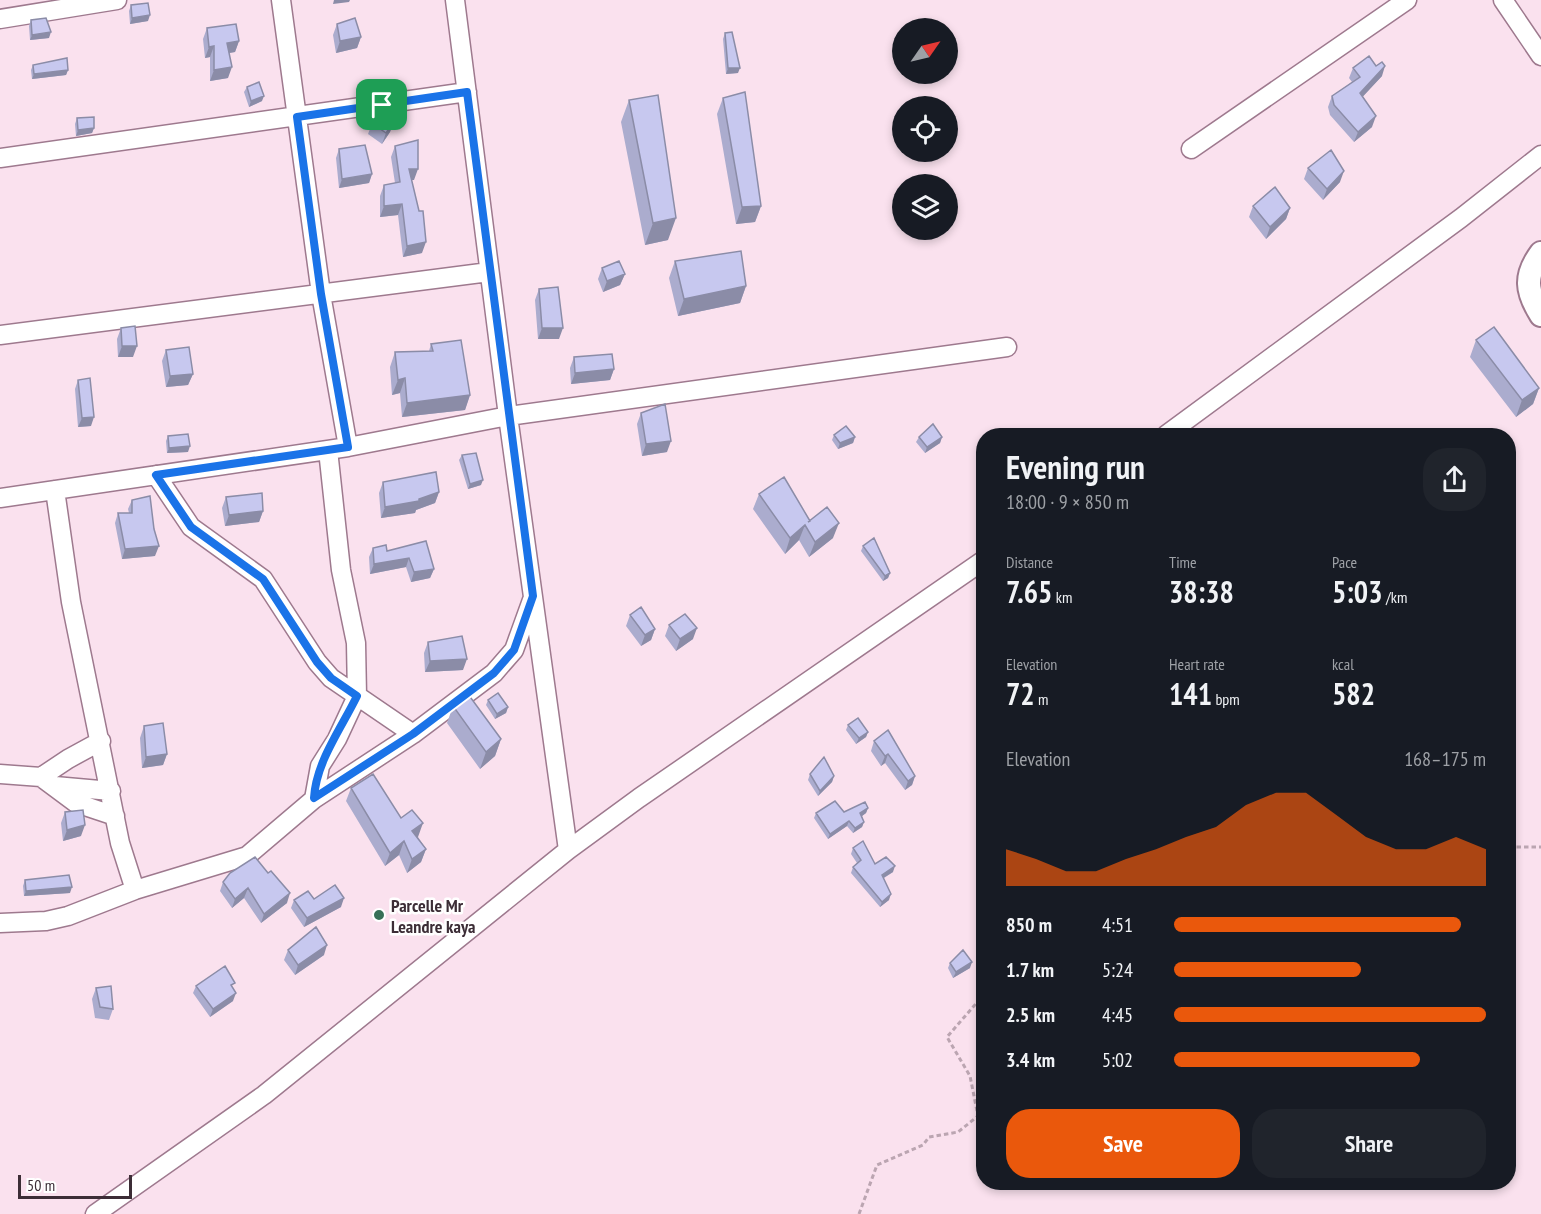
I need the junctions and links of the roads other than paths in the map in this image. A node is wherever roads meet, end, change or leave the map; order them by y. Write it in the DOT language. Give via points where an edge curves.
graph roads {
  1 [pos="117,0"];
  2 [pos="281,0"];
  3 [pos="455,0"];
  4 [pos="1407,0"];
  5 [pos="1503,0"];
  6 [pos="0,19"];
  7 [pos="1541,56"];
  8 [pos="467,92"];
  9 [pos="297,117"];
  10 [pos="1191,149"];
  11 [pos="1541,155"];
  12 [pos="0,158"];
  13 [pos="1541,253"];
  14 [pos="489,272"];
  15 [pos="321,294"];
  16 [pos="1541,315"];
  17 [pos="0,335"];
  18 [pos="1007,347"];
  19 [pos="508,416"];
  20 [pos="1176,428"];
  21 [pos="348,447"];
  22 [pos="328,450"];
  23 [pos="156,475"];
  24 [pos="55,490"];
  25 [pos="0,498"];
  26 [pos="976,566"];
  27 [pos="533,596"];
  28 [pos="357,696"];
  29 [pos="413,734"];
  30 [pos="101,741"];
  31 [pos="0,774"];
  32 [pos="48,782"];
  33 [pos="111,791"];
  34 [pos="314,798"];
  35 [pos="116,816"];
  36 [pos="568,850"];
  37 [pos="135,890"];
  38 [pos="0,923"];
  39 [pos="95,1214"];
  1 -- 6 [label="street"];
  2 -- 9 [label="street"];
  3 -- 8 [label="street"];
  4 -- 10 [label="street"];
  5 -- 7 [label="street"];
  8 -- 9 [label="street"];
  8 -- 14 [label="street"];
  9 -- 12 [label="street"];
  9 -- 15 [label="street"];
  11 -- 20 [label="street"];
  13 -- 16 [label="street" via="1527,276 1528,290"];
  14 -- 15 [label="street"];
  14 -- 19 [label="street"];
  15 -- 17 [label="street"];
  15 -- 21 [label="street"];
  18 -- 19 [label="street"];
  19 -- 21 [label="street"];
  19 -- 27 [label="street"];
  21 -- 22 [label="street"];
  22 -- 23 [label="street"];
  22 -- 28 [label="street" via="341,570 356,643"];
  23 -- 24 [label="street"];
  23 -- 28 [label="street" via="191,527 263,579 317,662 331,678"];
  24 -- 25 [label="street"];
  24 -- 30 [label="street" via="71,602"];
  26 -- 36 [label="street"];
  27 -- 29 [label="street" via="514,650 494,673"];
  27 -- 36 [label="street"];
  28 -- 29 [label="street"];
  28 -- 34 [label="street" via="320,766"];
  29 -- 34 [label="street"];
  30 -- 32 [label="street" via="68,759"];
  30 -- 33 [label="street"];
  31 -- 32 [label="street"];
  32 -- 33 [label="street"];
  32 -- 35 [label="street" via="76,802"];
  33 -- 35 [label="street"];
  34 -- 37 [label="street" via="247,856"];
  35 -- 37 [label="street"];
  36 -- 39 [label="street" via="264,1095"];
  37 -- 38 [label="street" via="68,916"];
}
